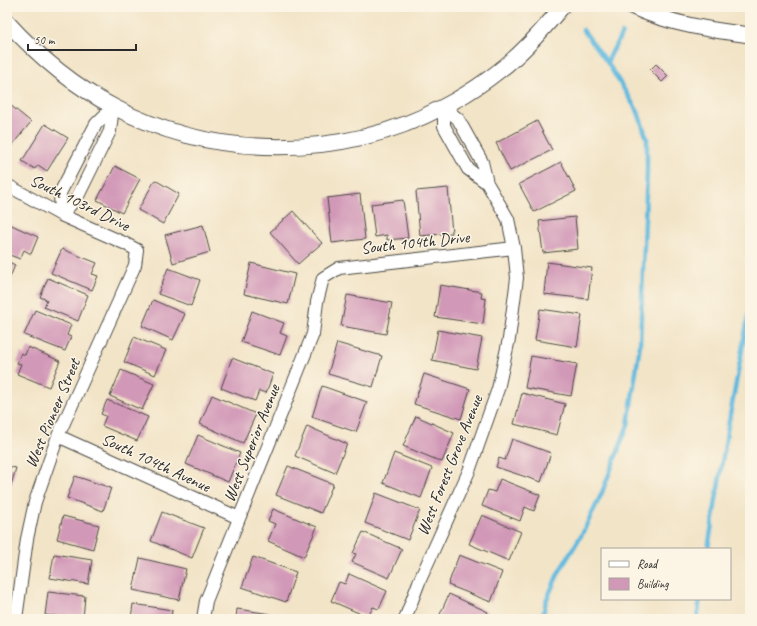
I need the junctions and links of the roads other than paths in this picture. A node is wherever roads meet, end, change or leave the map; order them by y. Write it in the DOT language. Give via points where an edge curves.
graph roads {
  1 [pos="562,7"];
  2 [pos="633,7"];
  3 [pos="7,22"];
  4 [pos="750,35"];
  5 [pos="113,107"];
  6 [pos="444,107"];
  7 [pos="7,185"];
  8 [pos="61,215"];
  9 [pos="514,248"];
  10 [pos="137,250"];
  11 [pos="323,278"];
  12 [pos="58,436"];
  13 [pos="239,518"];
  14 [pos="16,619"];
  15 [pos="203,619"];
  16 [pos="405,619"];
  1 -- 6 [label="street" via="527,46 500,70"];
  2 -- 4 [label="street" via="687,25"];
  3 -- 5 [label="street" via="55,67"];
  5 -- 6 [label="street" via="157,126 196,138 245,145 292,146 324,144 378,134"];
  5 -- 8 [label="street" via="110,131 77,198"];
  5 -- 8 [label="street" via="96,124 60,194"];
  6 -- 9 [label="street, West Forest Grove Avenue" via="444,126 468,169 487,183 508,219"];
  7 -- 8 [label="street, South 103rd Drive"];
  8 -- 10 [label="street, South 103rd Drive"];
  9 -- 11 [label="street, South 104th Drive" via="339,268"];
  9 -- 16 [label="street, West Forest Grove Avenue" via="517,278 509,338 498,389 469,471"];
  10 -- 12 [label="street, West Pioneer Street" via="135,266"];
  11 -- 13 [label="street, West Superior Avenue" via="313,334"];
  12 -- 13 [label="street, South 104th Avenue"];
  12 -- 14 [label="street, West Pioneer Street" via="35,502"];
  13 -- 15 [label="street, West Superior Avenue" via="206,601"];
}
